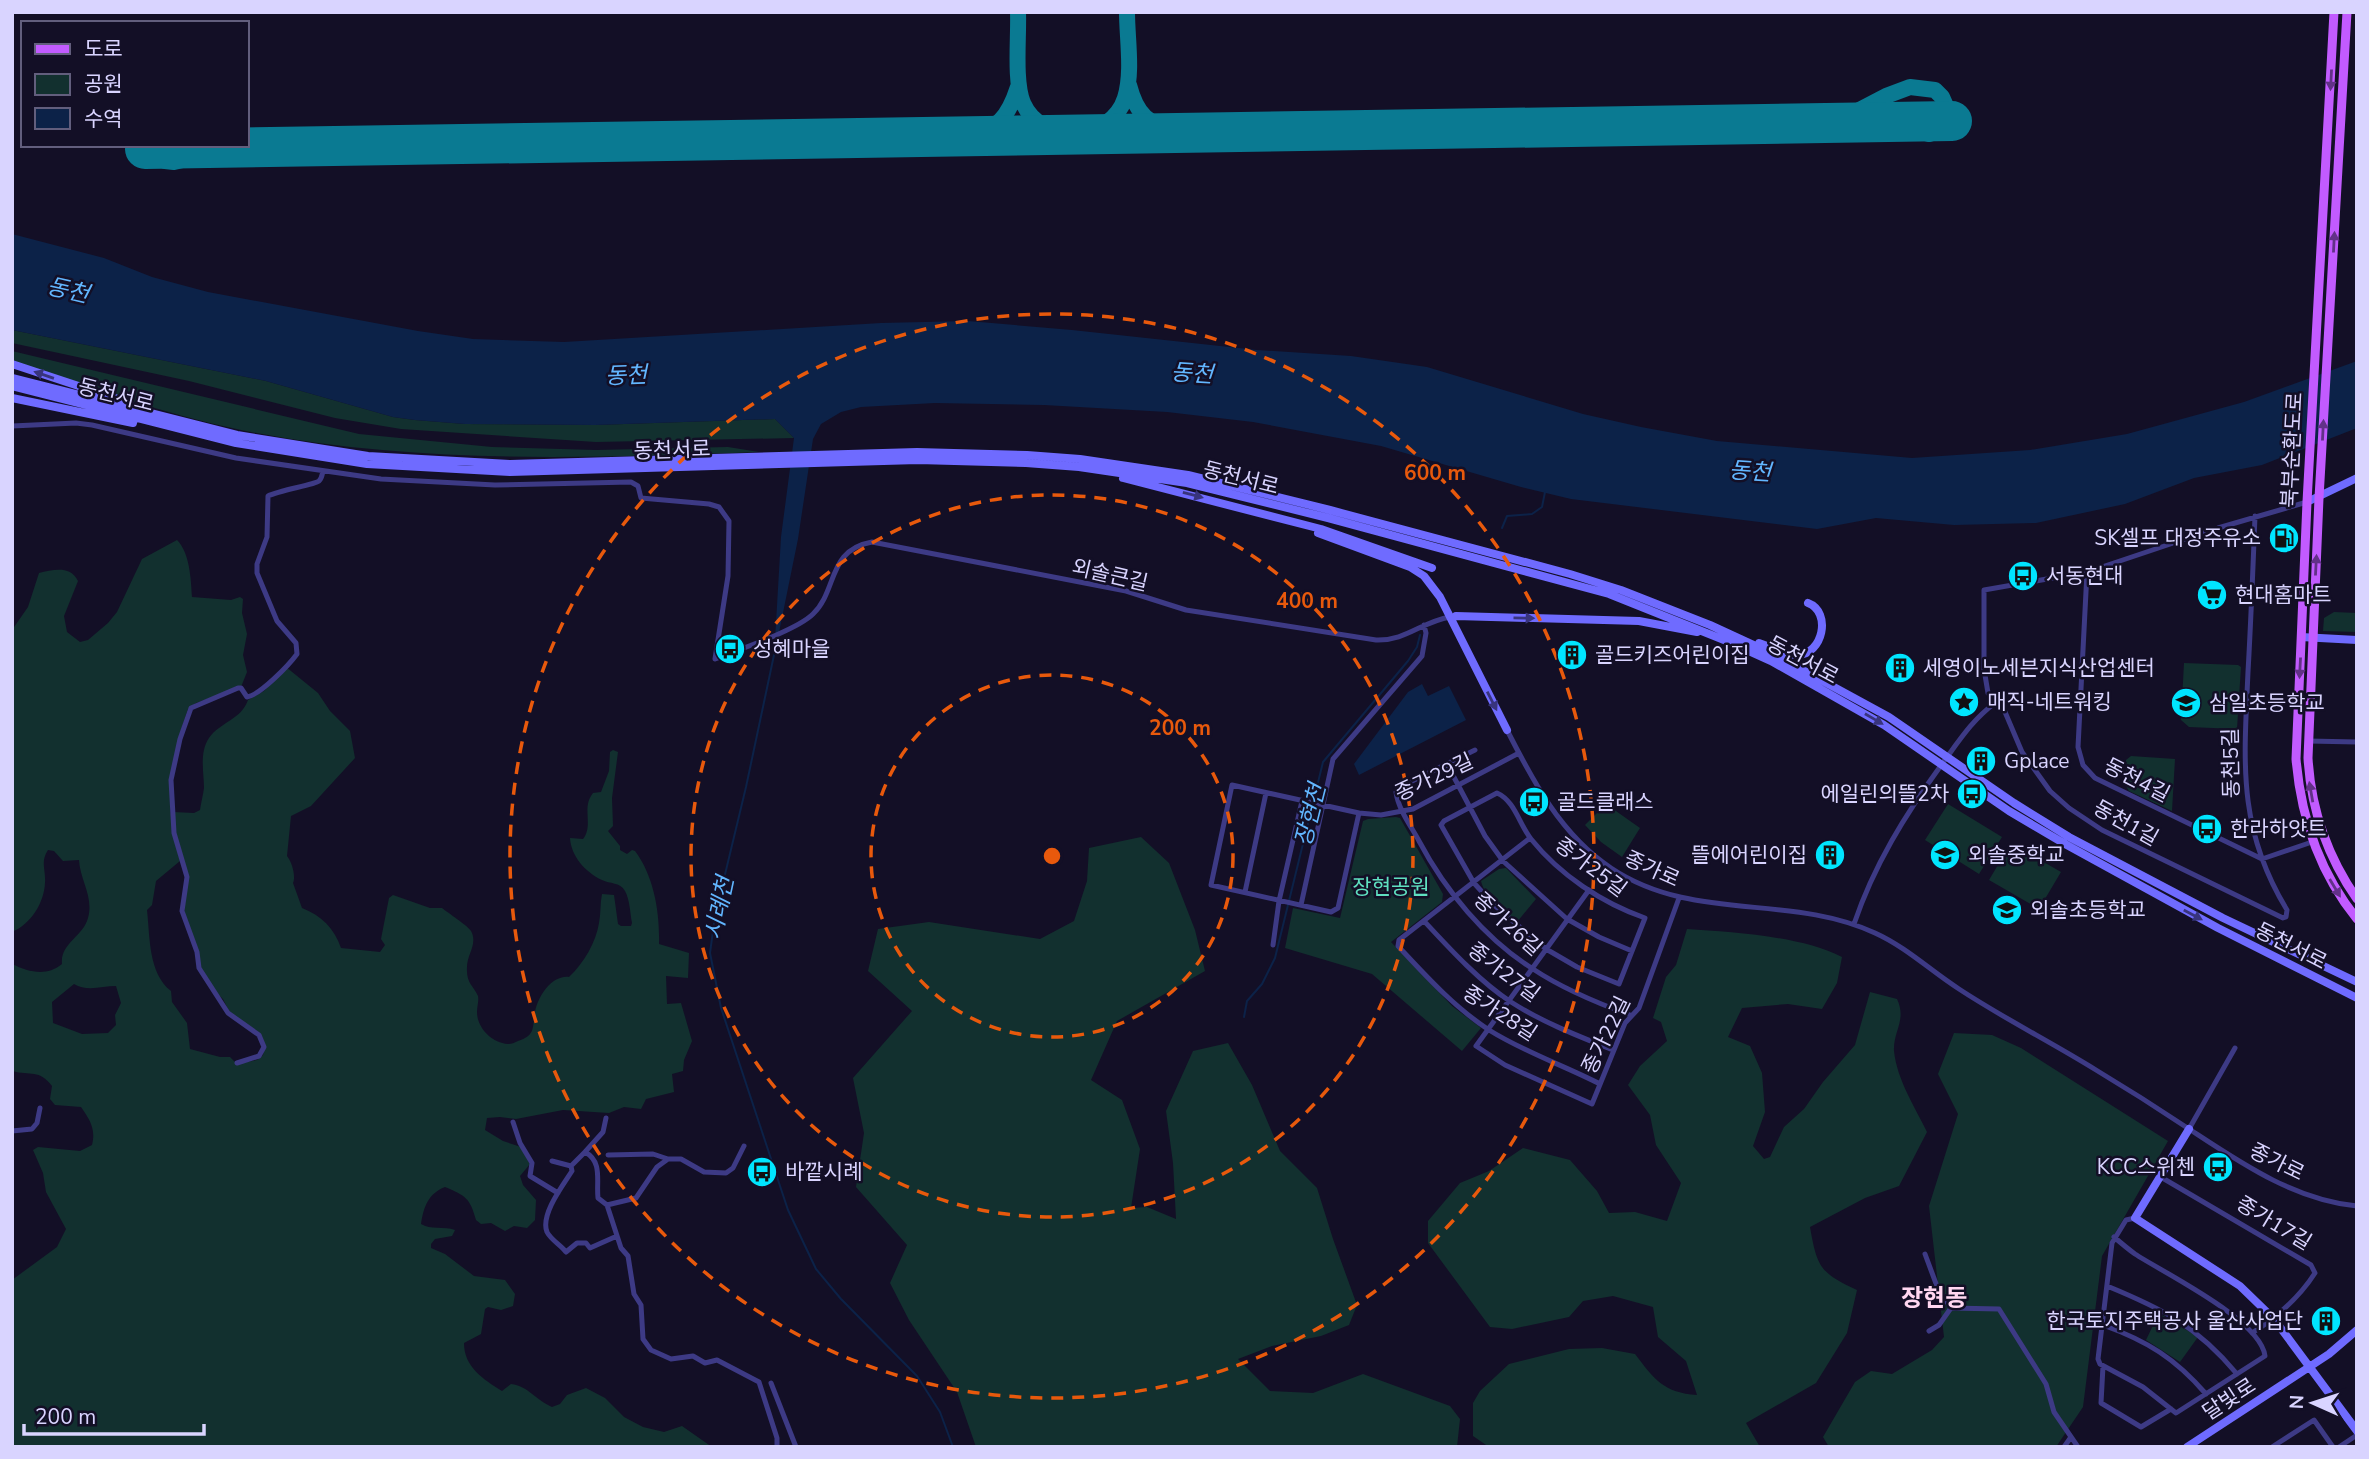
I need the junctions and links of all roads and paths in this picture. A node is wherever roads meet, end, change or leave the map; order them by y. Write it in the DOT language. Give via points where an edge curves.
graph roads {
  1 [pos="2334,12"];
  2 [pos="2347,12"];
  3 [pos="12,365"];
  4 [pos="12,378"];
  5 [pos="12,386"];
  6 [pos="12,398"];
  7 [pos="12,426"];
  8 [pos="201,431"];
  9 [pos="846,458"];
  10 [pos="1079,467"];
  11 [pos="323,471"];
  12 [pos="2357,478"];
  13 [pos="2319,498"];
  14 [pos="2306,502"];
  15 [pos="1263,513"];
  16 [pos="2255,516"];
  17 [pos="1433,568"];
  18 [pos="2087,572"];
  19 [pos="1808,603"];
  20 [pos="1453,617"];
  21 [pos="1424,625"];
  22 [pos="1710,625"];
  23 [pos="2301,637"];
  24 [pos="2313,638"];
  25 [pos="2357,640"];
  26 [pos="1729,642"];
  27 [pos="1995,703"];
  28 [pos="1507,730"];
  29 [pos="2308,741"];
  30 [pos="2357,743"];
  31 [pos="1475,750"];
  32 [pos="1519,753"];
  33 [pos="1945,760"];
  34 [pos="1447,764"];
  35 [pos="1458,785"];
  36 [pos="1266,793"];
  37 [pos="1304,801"];
  38 [pos="1322,804"];
  39 [pos="1470,808"];
  40 [pos="1403,812"];
  41 [pos="1359,814"];
  42 [pos="1530,838"];
  43 [pos="2312,842"];
  44 [pos="2262,859"];
  45 [pos="1503,861"];
  46 [pos="1474,883"];
  47 [pos="1589,890"];
  48 [pos="1245,891"];
  49 [pos="1454,896"];
  50 [pos="1679,898"];
  51 [pos="2357,899"];
  52 [pos="1281,901"];
  53 [pos="1299,905"];
  54 [pos="2286,917"];
  55 [pos="1567,919"];
  56 [pos="2357,919"];
  57 [pos="1424,921"];
  58 [pos="1854,924"];
  59 [pos="1273,945"];
  60 [pos="1546,948"];
  61 [pos="1632,951"];
  62 [pos="1532,969"];
  63 [pos="2357,982"];
  64 [pos="2357,998"];
  65 [pos="1510,1001"];
  66 [pos="1630,1015"];
  67 [pos="1489,1030"];
  68 [pos="2235,1048"];
  69 [pos="1613,1050"];
  70 [pos="237,1063"];
  71 [pos="1600,1084"];
  72 [pos="40,1108"];
  73 [pos="606,1118"];
  74 [pos="513,1122"];
  75 [pos="2189,1129"];
  76 [pos="12,1130"];
  77 [pos="744,1146"];
  78 [pos="585,1152"];
  79 [pos="608,1155"];
  80 [pos="668,1159"];
  81 [pos="552,1161"];
  82 [pos="571,1166"];
  83 [pos="2159,1175"];
  84 [pos="558,1193"];
  85 [pos="607,1205"];
  86 [pos="2357,1206"];
  87 [pos="2135,1218"];
  88 [pos="617,1236"];
  89 [pos="2114,1237"];
  90 [pos="1925,1254"];
  91 [pos="2107,1286"];
  92 [pos="1951,1308"];
  93 [pos="2274,1319"];
  94 [pos="2103,1325"];
  95 [pos="2357,1330"];
  96 [pos="1928,1331"];
  97 [pos="2252,1333"];
  98 [pos="2101,1365"];
  99 [pos="2311,1366"];
  100 [pos="2236,1374"];
  101 [pos="771,1383"];
  102 [pos="2206,1394"];
  103 [pos="2171,1409"];
  104 [pos="2357,1433"];
  105 [pos="2071,1437"];
  106 [pos="777,1447"];
  107 [pos="796,1447"];
  108 [pos="2064,1447"];
  109 [pos="2078,1447"];
  110 [pos="2187,1447"];
  111 [pos="2272,1447"];
  112 [pos="2336,1447"];
  1 -- 14 [label="main road, 북부순환도로, one-way"];
  13 -- 2 [label="main road, 북부순환도로, one-way"];
  8 -- 3 [label="main road, one-way"];
  4 -- 8 [label="main road, 동천서로"];
  5 -- 8 [label="main road, 동천서로"];
  6 -- 8 [label="main road"];
  7 -- 11 [label="street" via="92,425 236,458"];
  8 -- 9 [label="main road, 동천서로" via="307,456 438,470 537,472"];
  9 -- 10 [label="main road, 동천서로"];
  9 -- 22 [label="main road, 동천서로" via="962,452 1027,455 1188,475 1570,574"];
  10 -- 15 [label="main road, one-way"];
  10 -- 26 [label="main road, 동천서로" via="1227,492 1568,582"];
  11 -- 21 [label="street, 외솔큰길" via="427,483 631,482 638,486 641,498 719,506 729,521 729,551 715,659 814,614 838,563 855,547 872,542 1126,591 1186,610 1376,640 1404,636"];
  11 -- 70 [label="street" via="315,484 268,496 267,537 257,565 276,618 292,636 297,654 252,696 238,688 191,708 172,772 173,826 187,877 182,911 198,965 228,1013 256,1031 263,1042 259,1056"];
  12 -- 13 [label="main road"];
  13 -- 14 [label="main road"];
  24 -- 13 [label="main road, 북부순환도로, one-way"];
  14 -- 16 [label="street"];
  14 -- 23 [label="main road, 북부순환도로"];
  15 -- 17 [label="main road"];
  15 -- 28 [label="main road, one-way" via="1410,567 1430,582"];
  16 -- 18 [label="street"];
  16 -- 44 [label="street, 동천5길" via="2244,768"];
  18 -- 27 [label="street, 동천1길" via="1984,590 1984,669 1988,693"];
  18 -- 44 [label="street, 동천4길" via="2078,747 2088,772"];
  19 -- 22 [label="main road" via="1822,617 1821,634 1814,647 1802,654 1790,654"];
  20 -- 21 [label="street, 외솔큰길"];
  20 -- 26 [label="main road, one-way" via="1648,622"];
  21 -- 38 [label="street" via="1422,656 1333,759"];
  22 -- 33 [label="main road, 동천서로" via="1889,717"];
  23 -- 24 [label="main road"];
  23 -- 43 [label="main road, 북부순환도로, one-way" via="2296,759"];
  24 -- 25 [label="main road"];
  24 -- 29 [label="main road, 북부순환도로"];
  26 -- 33 [label="main road, 동천서로, one-way"];
  27 -- 33 [label="street" via="1973,721"];
  27 -- 54 [label="street, 동천1길" via="2005,712 2034,772 2069,808 2169,864"];
  28 -- 32 [label="street, 종가로"];
  29 -- 30 [label="street"];
  51 -- 29 [label="main road, 북부순환도로, one-way" via="2336,866 2317,818 2309,780"];
  31 -- 34 [label="street"];
  32 -- 35 [label="street, 종가29길"];
  32 -- 50 [label="street, 종가로" via="1549,805 1595,856 1628,878"];
  33 -- 58 [label="street" via="1885,850"];
  33 -- 63 [label="main road, 동천서로" via="2105,857"];
  33 -- 64 [label="main road, 동천서로, one-way" via="2009,811 2065,844"];
  34 -- 35 [label="street"];
  34 -- 40 [label="street" via="1398,788 1396,796"];
  35 -- 39 [label="street"];
  35 -- 40 [label="street, 종가29길"];
  36 -- 37 [label="street, 종가29길"];
  36 -- 48 [label="street"];
  36 -- 48 [label="street, 종가29길" via="1231,785 1211,885"];
  37 -- 38 [label="street, 종가29길"];
  37 -- 52 [label="street"];
  38 -- 41 [label="street, 종가29길"];
  38 -- 53 [label="street"];
  39 -- 42 [label="street, 종가25길" via="1497,793 1506,797"];
  39 -- 45 [label="street"];
  39 -- 46 [label="street" via="1441,825"];
  40 -- 41 [label="street, 종가29길"];
  40 -- 49 [label="street, 종가26길"];
  41 -- 53 [label="street, 종가29길" via="1338,908 1331,912"];
  42 -- 45 [label="street"];
  42 -- 47 [label="street, 종가25길"];
  43 -- 44 [label="street"];
  43 -- 56 [label="main road, 북부순환도로, one-way" via="2337,892"];
  44 -- 54 [label="street, 동천5길" via="2287,910"];
  45 -- 46 [label="street"];
  45 -- 55 [label="street"];
  46 -- 49 [label="street"];
  46 -- 60 [label="street"];
  47 -- 55 [label="street"];
  47 -- 61 [label="street, 종가25길" via="1619,909 1645,918"];
  48 -- 52 [label="street, 종가29길"];
  49 -- 57 [label="street"];
  49 -- 62 [label="street, 종가26길" via="1492,937"];
  50 -- 58 [label="street, 종가로" via="1802,912"];
  50 -- 66 [label="street, 종가22길" via="1639,1008"];
  52 -- 53 [label="street, 종가29길"];
  52 -- 59 [label="street"];
  55 -- 60 [label="street"];
  55 -- 61 [label="street"];
  57 -- 65 [label="street, 종가27길" via="1451,951"];
  57 -- 67 [label="street, 종가28길" via="1399,940 1398,946 1449,999"];
  58 -- 75 [label="street, 종가로" via="1893,943 1968,995"];
  60 -- 61 [label="street" via="1619,984"];
  60 -- 62 [label="street"];
  62 -- 65 [label="street"];
  62 -- 66 [label="street, 종가26길"];
  65 -- 67 [label="street"];
  65 -- 69 [label="street, 종가27길"];
  66 -- 69 [label="street, 종가22길"];
  67 -- 71 [label="street, 종가28길"];
  67 -- 71 [label="street, 종가22길" via="1476,1046 1505,1065 1592,1104"];
  68 -- 75 [label="street"];
  69 -- 71 [label="street, 종가22길"];
  72 -- 76 [label="street" via="32,1129"];
  73 -- 78 [label="street" via="603,1132"];
  74 -- 84 [label="street" via="532,1163 530,1176"];
  75 -- 83 [label="main road"];
  75 -- 86 [label="street, 종가로" via="2283,1185 2331,1203"];
  77 -- 80 [label="street" via="726,1173 704,1172 681,1159"];
  78 -- 82 [label="street"];
  78 -- 85 [label="street" via="597,1166 598,1198"];
  79 -- 80 [label="street" via="653,1154"];
  80 -- 85 [label="street" via="636,1198"];
  81 -- 82 [label="street"];
  82 -- 84 [label="street"];
  83 -- 87 [label="main road"];
  83 -- 93 [label="street, 종가17길" via="2311,1265 2315,1273 2304,1290"];
  84 -- 88 [label="street" via="546,1227 566,1252 577,1243 590,1248"];
  85 -- 88 [label="street"];
  87 -- 89 [label="street" via="2126,1220"];
  87 -- 93 [label="main road" via="2240,1286"];
  88 -- 106 [label="street" via="628,1256 634,1294 641,1305 643,1339 651,1350 671,1359 717,1360 759,1382"];
  89 -- 91 [label="street"];
  89 -- 97 [label="street" via="2134,1254 2220,1305"];
  90 -- 92 [label="street"];
  91 -- 94 [label="street"];
  91 -- 100 [label="street" via="2189,1327"];
  92 -- 96 [label="street" via="1939,1325"];
  92 -- 105 [label="street" via="1999,1309 2046,1384 2054,1412"];
  93 -- 97 [label="street"];
  93 -- 99 [label="main road"];
  94 -- 98 [label="street"];
  94 -- 102 [label="street" via="2159,1350"];
  95 -- 99 [label="main road, 달빛로"];
  97 -- 100 [label="street" via="2265,1356"];
  98 -- 103 [label="street" via="2143,1387"];
  98 -- 103 [label="street" via="2101,1404 2141,1427"];
  99 -- 104 [label="main road"];
  99 -- 110 [label="main road, 달빛로"];
  100 -- 102 [label="street"];
  101 -- 107 [label="street"];
  102 -- 103 [label="street" via="2176,1413"];
  104 -- 112 [label="street"];
  105 -- 108 [label="street"];
  105 -- 109 [label="street"];
  111 -- 112 [label="street" via="2314,1420"];
}
